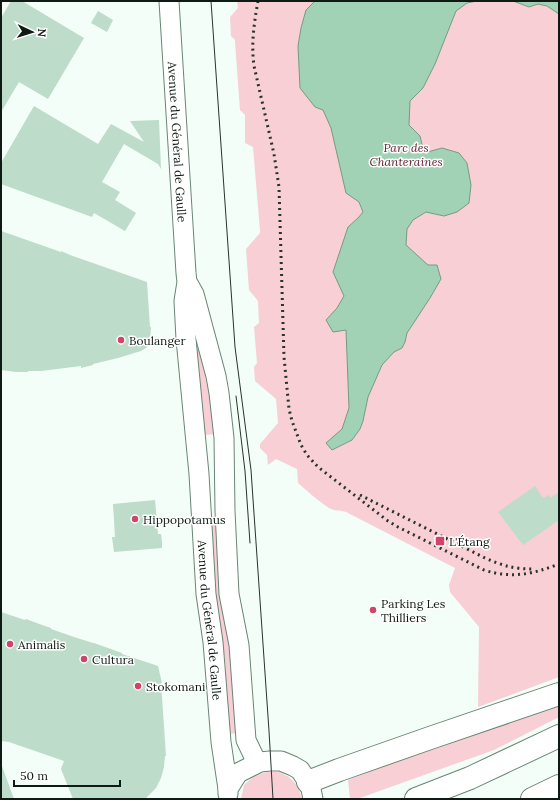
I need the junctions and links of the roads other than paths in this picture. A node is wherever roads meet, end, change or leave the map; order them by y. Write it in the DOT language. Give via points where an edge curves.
graph roads {
  1 [pos="169,1"];
  2 [pos="187,282"];
  3 [pos="225,472"];
  4 [pos="199,474"];
  5 [pos="559,694"];
  6 [pos="559,736"];
  7 [pos="257,763"];
  8 [pos="559,786"];
  9 [pos="310,791"];
  10 [pos="228,794"];
  11 [pos="416,799"];
  12 [pos="532,799"];
  1 -- 2 [label="main road, Avenue du Général de Gaulle"];
  2 -- 3 [label="main road, Avenue du Général de Gaulle" via="194,294 216,376 224,438"];
  2 -- 4 [label="main road, Avenue du Général de Gaulle" via="184,301"];
  3 -- 4 [label="main road"];
  3 -- 7 [label="main road, Avenue du Général de Gaulle" via="229,594 239,645 246,740"];
  4 -- 10 [label="main road, Avenue du Général de Gaulle" via="206,594"];
  5 -- 9 [label="highway" via="339,770"];
  6 -- 11 [label="highway" via="470,778"];
  7 -- 9 [label="main road" via="280,761 300,770"];
  7 -- 10 [label="main road" via="238,773"];
  8 -- 12 [label="highway"];
}
